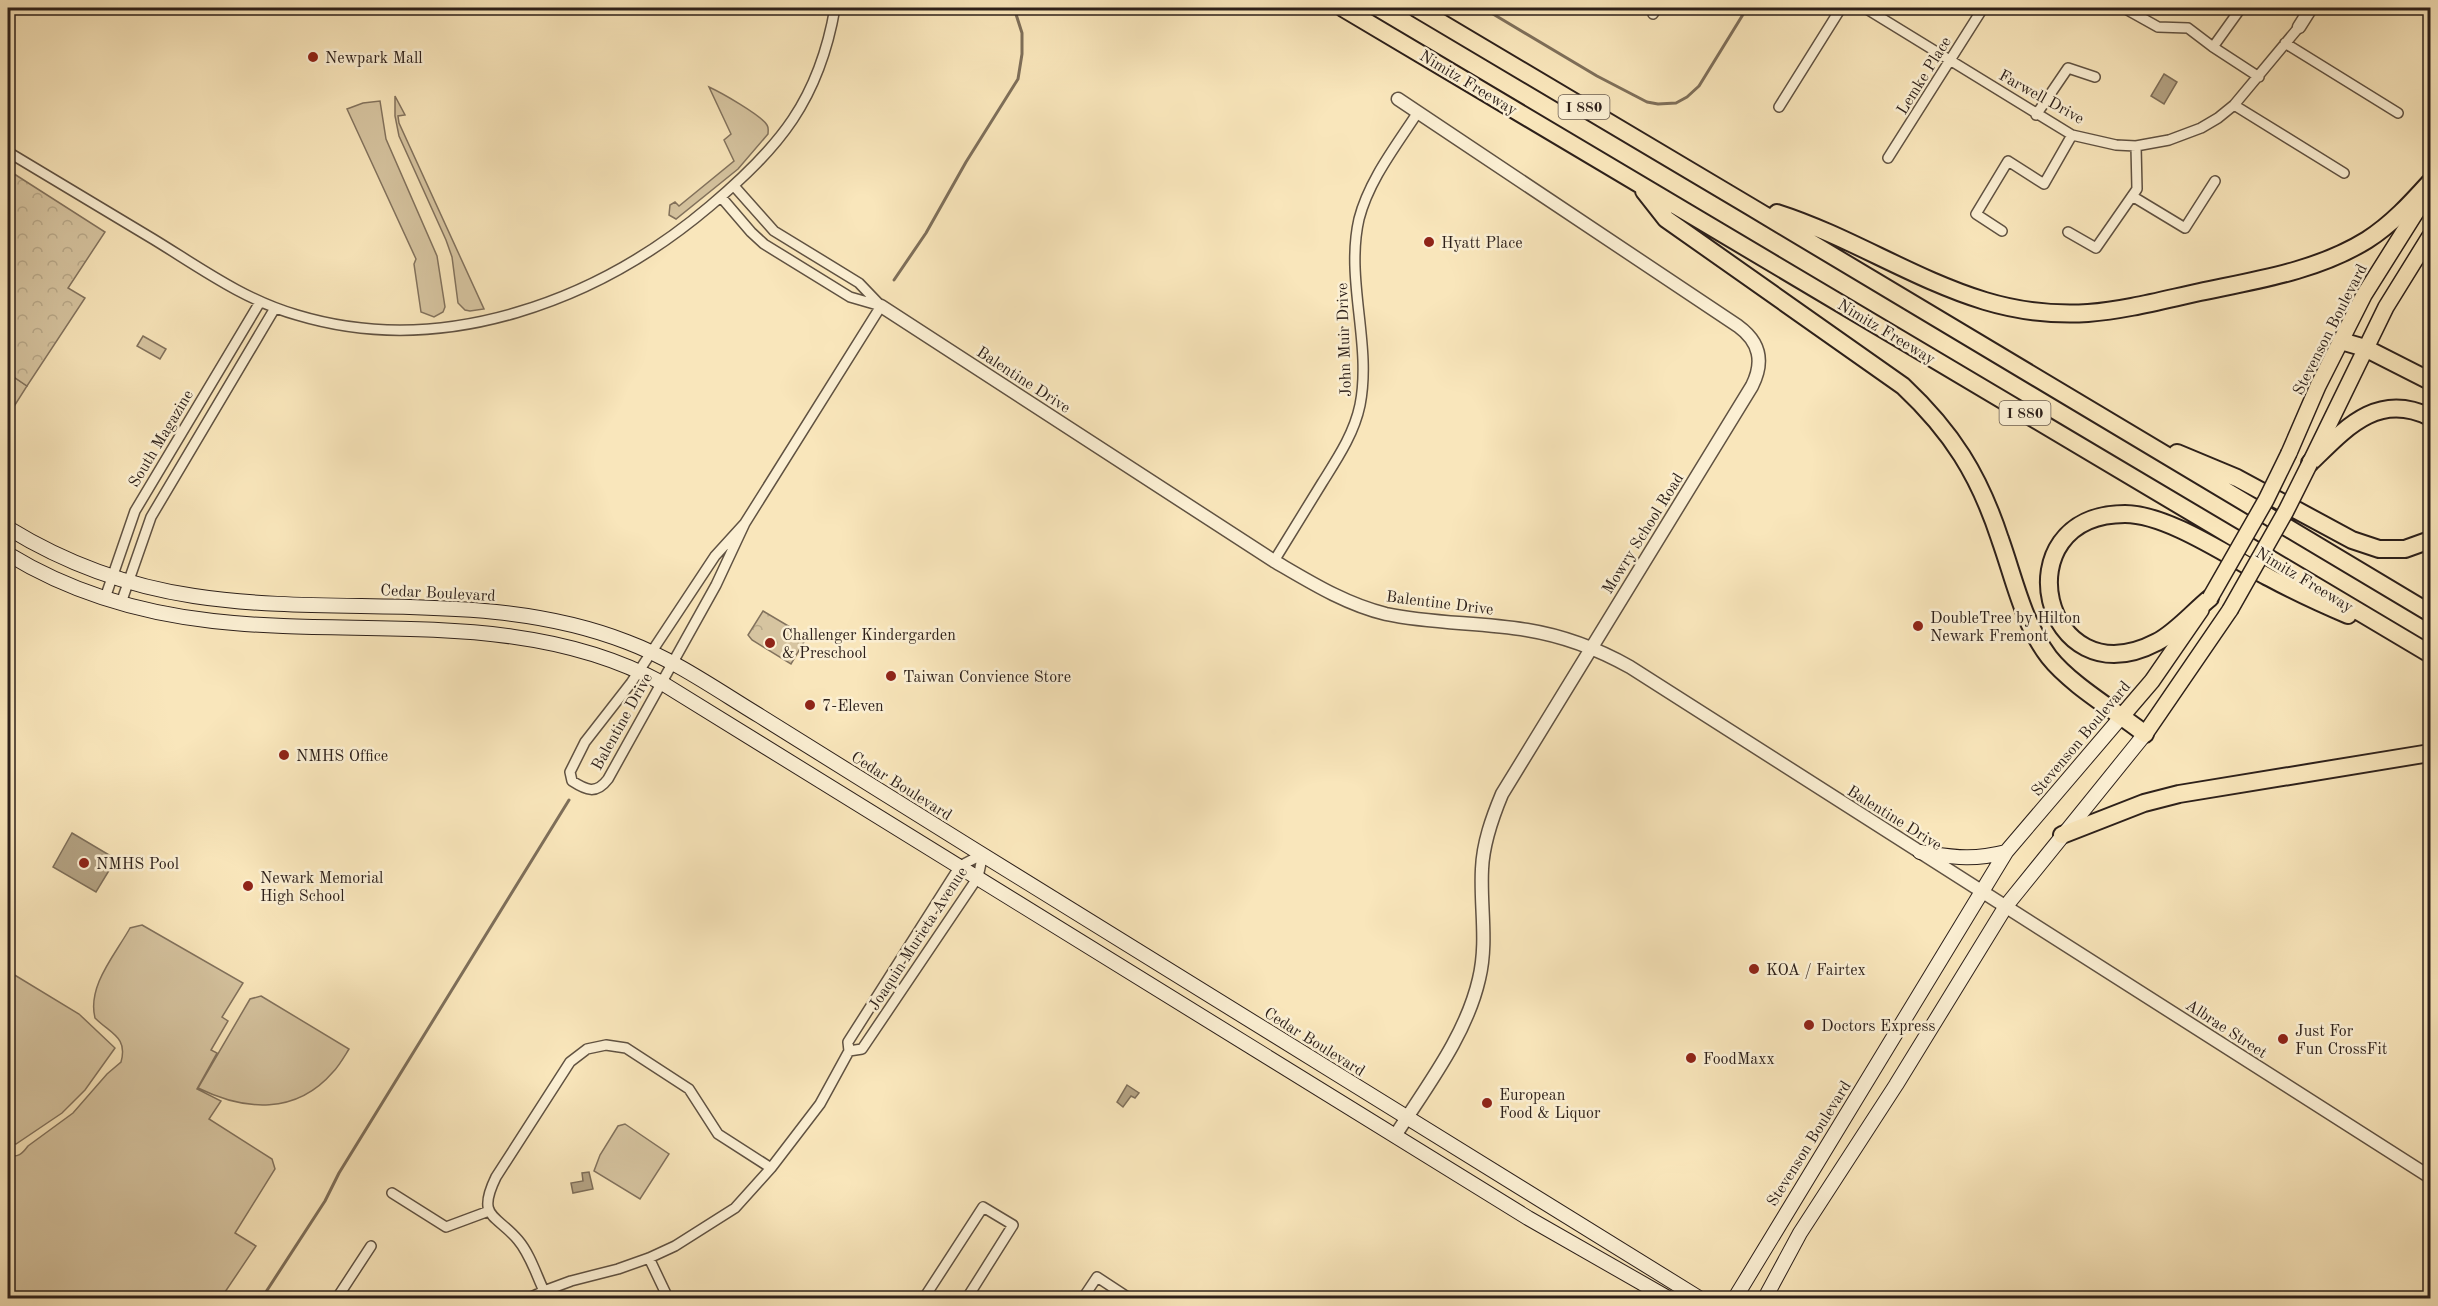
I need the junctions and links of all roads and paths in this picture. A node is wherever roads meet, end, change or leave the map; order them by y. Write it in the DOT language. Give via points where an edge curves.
graph roads {
  1 [pos="835,8"];
  2 [pos="1343,8"];
  3 [pos="1416,8"];
  4 [pos="1841,8"];
  5 [pos="1865,8"];
  6 [pos="1983,8"];
  7 [pos="2124,8"];
  8 [pos="2241,8"];
  9 [pos="2311,8"];
  10 [pos="2299,27"];
  11 [pos="2285,43"];
  12 [pos="2213,47"];
  13 [pos="1950,60"];
  14 [pos="2259,76"];
  15 [pos="2095,77"];
  16 [pos="1398,99"];
  17 [pos="2234,105"];
  18 [pos="1779,107"];
  19 [pos="1418,112"];
  20 [pos="2398,113"];
  21 [pos="2036,115"];
  22 [pos="2072,135"];
  23 [pos="2136,146"];
  24 [pos="8,152"];
  25 [pos="1888,158"];
  26 [pos="2344,173"];
  27 [pos="1635,181"];
  28 [pos="2215,181"];
  29 [pos="2430,182"];
  30 [pos="734,186"];
  31 [pos="2430,190"];
  32 [pos="2132,196"];
  33 [pos="721,197"];
  34 [pos="1753,206"];
  35 [pos="2002,231"];
  36 [pos="2068,232"];
  37 [pos="2430,236"];
  38 [pos="260,302"];
  39 [pos="881,306"];
  40 [pos="275,308"];
  41 [pos="2341,340"];
  42 [pos="2365,348"];
  43 [pos="2430,381"];
  44 [pos="2430,417"];
  45 [pos="2118,428"];
  46 [pos="2310,464"];
  47 [pos="745,523"];
  48 [pos="8,528"];
  49 [pos="2430,540"];
  50 [pos="8,554"];
  51 [pos="1275,561"];
  52 [pos="112,577"];
  53 [pos="128,582"];
  54 [pos="105,598"];
  55 [pos="2210,598"];
  56 [pos="121,603"];
  57 [pos="2430,613"];
  58 [pos="2415,645"];
  59 [pos="1591,648"];
  60 [pos="651,651"];
  61 [pos="2430,654"];
  62 [pos="673,663"];
  63 [pos="639,671"];
  64 [pos="662,682"];
  65 [pos="2122,716"];
  66 [pos="2145,734"];
  67 [pos="2430,753"];
  68 [pos="2062,836"];
  69 [pos="1920,852"];
  70 [pos="2006,852"];
  71 [pos="983,855"];
  72 [pos="960,866"];
  73 [pos="978,877"];
  74 [pos="1982,891"];
  75 [pos="2006,906"];
  76 [pos="849,1052"];
  77 [pos="1407,1118"];
  78 [pos="1395,1136"];
  79 [pos="771,1168"];
  80 [pos="2430,1177"];
  81 [pos="392,1193"];
  82 [pos="489,1211"];
  83 [pos="371,1246"];
  84 [pos="649,1258"];
  85 [pos="544,1291"];
  86 [pos="1664,1297"];
  87 [pos="337,1298"];
  88 [pos="969,1298"];
  89 [pos="529,1299"];
  90 [pos="668,1299"];
  91 [pos="924,1299"];
  92 [pos="1083,1299"];
  93 [pos="1129,1299"];
  94 [pos="1699,1299"];
  95 [pos="1735,1299"];
  96 [pos="1765,1299"];
  1 -- 30 [label="street" via="824,54 798,112 770,152"];
  2 -- 27 [label="highway, Nimitz Freeway / I 880"];
  3 -- 34 [label="highway, Nimitz Freeway / I 880"];
  4 -- 18 [label="street"];
  5 -- 13 [label="street, Farwell Drive"];
  6 -- 13 [label="street, Lemke Place"];
  7 -- 12 [label="street" via="2158,27 2188,28"];
  8 -- 12 [label="street"];
  9 -- 10 [label="street, Farwell Drive"];
  10 -- 11 [label="street, Farwell Drive"];
  11 -- 14 [label="street, Farwell Drive"];
  11 -- 20 [label="street"];
  12 -- 14 [label="street"];
  13 -- 21 [label="street, Farwell Drive"];
  13 -- 25 [label="street, Lemke Place"];
  14 -- 17 [label="street, Farwell Drive"];
  15 -- 21 [label="street" via="2068,68"];
  16 -- 19 [label="street, Mowry School Road"];
  17 -- 23 [label="street, Farwell Drive" via="2201,128 2169,140"];
  17 -- 26 [label="street"];
  19 -- 51 [label="street, John Muir Drive" via="1377,176 1359,221 1355,256 1362,380 1356,421"];
  19 -- 59 [label="street, Mowry School Road" via="1738,326 1758,349 1760,366 1752,386"];
  21 -- 22 [label="street, Farwell Drive"];
  22 -- 23 [label="street, Farwell Drive"];
  22 -- 35 [label="street" via="2044,184 2008,162 1976,214"];
  23 -- 32 [label="street" via="2137,189"];
  24 -- 38 [label="street"];
  27 -- 58 [label="highway, Nimitz Freeway / I 880"];
  27 -- 65 [label="highway" via="1666,219 1903,386 1926,408 1946,430 1980,485 2025,613 2049,656 2064,673"];
  28 -- 32 [label="street" via="2185,228"];
  29 -- 34 [label="highway" via="2377,233 2331,259 2288,273 2089,313 2022,309 1986,301 1910,272 1810,224"];
  30 -- 33 [label="street"];
  30 -- 39 [label="street, Balentine Drive" via="774,231 859,283"];
  31 -- 41 [label="main road, Stevenson Boulevard" via="2364,295"];
  32 -- 36 [label="street" via="2096,248"];
  33 -- 39 [label="street, Balentine Drive" via="764,244 850,297"];
  33 -- 40 [label="street" via="628,266 554,300 495,318 433,328 378,329 324,322"];
  34 -- 45 [label="highway, Nimitz Freeway / I 880"];
  37 -- 42 [label="main road"];
  38 -- 40 [label="street"];
  38 -- 52 [label="street, South Magazine" via="135,511"];
  39 -- 47 [label="street, Balentine Drive"];
  39 -- 51 [label="street, Balentine Drive"];
  40 -- 53 [label="street, South Magazine" via="161,498 142,538"];
  41 -- 42 [label="highway"];
  41 -- 55 [label="main road, Stevenson Boulevard, bridge" via="2266,500"];
  42 -- 43 [label="highway"];
  42 -- 46 [label="main road"];
  44 -- 46 [label="highway" via="2419,411 2389,408 2369,413 2348,426"];
  45 -- 49 [label="highway" via="2237,478 2352,540 2379,549 2405,549"];
  45 -- 57 [label="highway, Nimitz Freeway / I 880"];
  46 -- 66 [label="main road, bridge" via="2230,610"];
  47 -- 60 [label="street, Balentine Drive" via="715,556"];
  47 -- 62 [label="street, Balentine Drive"];
  48 -- 52 [label="main road, Cedar Boulevard" via="44,549"];
  50 -- 54 [label="main road" via="58,580"];
  51 -- 59 [label="street, Balentine Drive" via="1334,595 1383,613 1528,630"];
  52 -- 53 [label="main road, Cedar Boulevard"];
  52 -- 54 [label="street, South Magazine"];
  53 -- 56 [label="street, South Magazine"];
  53 -- 60 [label="main road, Cedar Boulevard" via="224,600 514,612 584,627"];
  54 -- 56 [label="main road"];
  55 -- 58 [label="highway" via="2159,641 2114,655 2090,648 2067,634 2053,614 2049,570 2058,545 2078,526 2100,517 2126,514 2156,520 2302,594"];
  55 -- 65 [label="main road, Stevenson Boulevard" via="2176,649"];
  56 -- 63 [label="main road" via="214,621 530,637"];
  58 -- 61 [label="highway, Nimitz Freeway / I 880"];
  59 -- 69 [label="street, Balentine Drive" via="1649,678"];
  59 -- 77 [label="street, Mowry School Road" via="1494,812 1482,867 1484,941 1479,979 1458,1035"];
  60 -- 62 [label="main road, Cedar Boulevard"];
  60 -- 63 [label="street, Balentine Drive"];
  62 -- 64 [label="street, Balentine Drive"];
  62 -- 71 [label="main road, Cedar Boulevard"];
  63 -- 64 [label="main road"];
  63 -- 64 [label="street, Balentine Drive" via="574,762 572,780 581,787 602,788"];
  64 -- 72 [label="main road"];
  65 -- 66 [label="highway"];
  65 -- 70 [label="main road, Stevenson Boulevard"];
  66 -- 68 [label="main road"];
  67 -- 68 [label="highway" via="2178,794 2144,803"];
  68 -- 75 [label="main road"];
  69 -- 70 [label="main road" via="1965,859"];
  69 -- 74 [label="street, Balentine Drive"];
  70 -- 74 [label="main road, Stevenson Boulevard"];
  71 -- 72 [label="street, Joaquin Murieta Avenue"];
  71 -- 73 [label="street, Joaquin Murieta Avenue"];
  71 -- 77 [label="main road, Cedar Boulevard"];
  72 -- 73 [label="main road"];
  72 -- 76 [label="street, Joaquin Murieta Avenue" via="849,1042"];
  73 -- 76 [label="street, Joaquin Murieta Avenue" via="862,1049"];
  73 -- 78 [label="main road"];
  74 -- 75 [label="street, Balentine Drive"];
  74 -- 95 [label="main road, Stevenson Boulevard"];
  75 -- 80 [label="street, Albrae Street"];
  75 -- 96 [label="main road" via="1800,1233"];
  76 -- 79 [label="street, Joaquin Murieta Avenue" via="820,1104"];
  77 -- 78 [label="street, Mowry School Road"];
  77 -- 94 [label="main road, Cedar Boulevard"];
  78 -- 86 [label="main road"];
  79 -- 82 [label="street" via="718,1134 689,1089 626,1048 606,1045 587,1049 570,1062 496,1177 488,1193"];
  79 -- 84 [label="street, Joaquin Murieta Avenue" via="735,1208"];
  81 -- 82 [label="street" via="446,1227"];
  82 -- 85 [label="street" via="517,1239"];
  83 -- 87 [label="street"];
  84 -- 85 [label="street, Joaquin Murieta Avenue"];
  84 -- 90 [label="street"];
  85 -- 89 [label="street, Joaquin Murieta Avenue"];
  88 -- 91 [label="street" via="1013,1225 983,1207"];
  92 -- 93 [label="street" via="1097,1277"];
}
